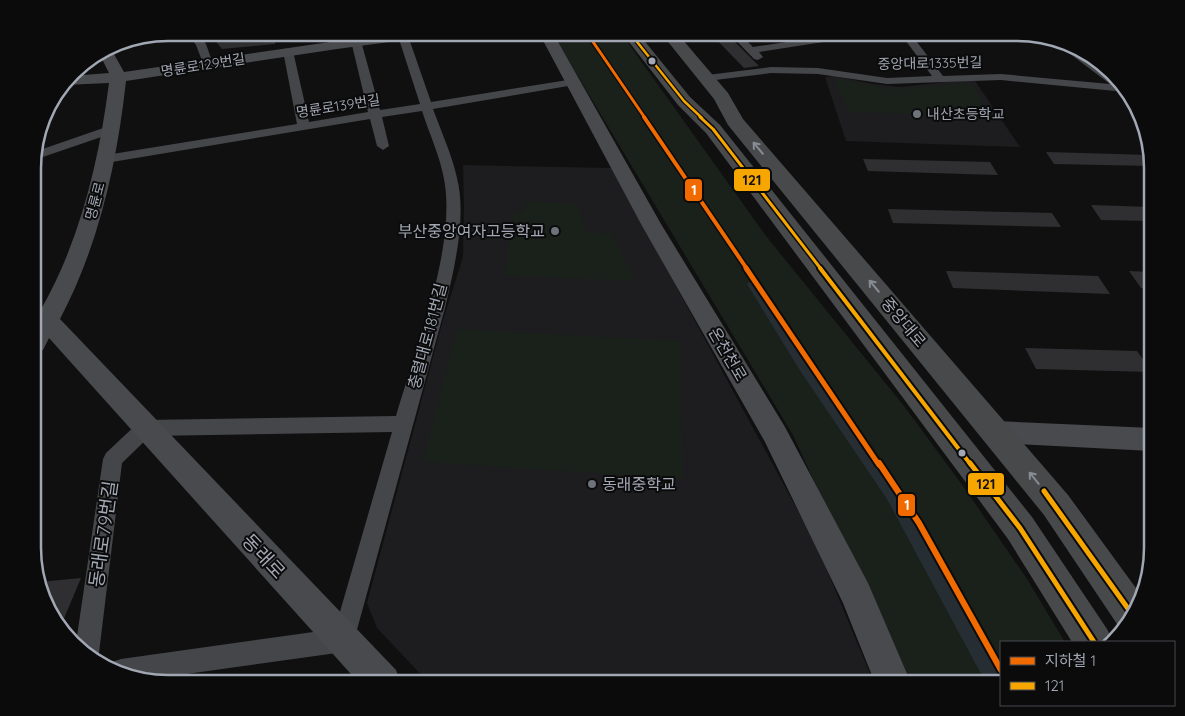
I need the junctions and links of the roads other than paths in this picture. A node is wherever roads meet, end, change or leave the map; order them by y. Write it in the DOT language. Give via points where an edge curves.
graph roads {
  1 [pos="199,41"];
  2 [pos="356,41"];
  3 [pos="404,41"];
  4 [pos="551,41"];
  5 [pos="637,41"];
  6 [pos="655,41"];
  7 [pos="663,41"];
  8 [pos="674,41"];
  9 [pos="742,41"];
  10 [pos="806,41"];
  11 [pos="912,41"];
  12 [pos="751,50"];
  13 [pos="288,51"];
  14 [pos="108,56"];
  15 [pos="208,64"];
  16 [pos="770,70"];
  17 [pos="118,78"];
  18 [pos="939,78"];
  19 [pos="77,80"];
  20 [pos="574,82"];
  21 [pos="700,85"];
  22 [pos="1116,88"];
  23 [pos="426,106"];
  24 [pos="376,114"];
  25 [pos="724,125"];
  26 [pos="304,126"];
  27 [pos="112,129"];
  28 [pos="383,146"];
  29 [pos="42,153"];
  30 [pos="106,159"];
  31 [pos="41,316"];
  32 [pos="41,326"];
  33 [pos="404,424"];
  34 [pos="146,428"];
  35 [pos="996,432"];
  36 [pos="1143,440"];
  37 [pos="1128,609"];
  38 [pos="344,640"];
  39 [pos="1093,641"];
  40 [pos="88,646"];
  41 [pos="133,669"];
  42 [pos="889,674"];
  43 [pos="376,675"];
  1 -- 15 [label="street"];
  2 -- 13 [label="street, 명륜로129번길"];
  2 -- 24 [label="street"];
  3 -- 23 [label="street, 충렬대로181번길"];
  4 -- 20 [label="street, 온천천로"];
  5 -- 25 [label="main road, 중앙대로" via="684,102"];
  6 -- 21 [label="main road"];
  7 -- 21 [label="main road"];
  8 -- 21 [label="main road"];
  9 -- 12 [label="street"];
  10 -- 12 [label="street"];
  11 -- 18 [label="street"];
  12 -- 16 [label="street"];
  13 -- 15 [label="street, 명륜로129번길"];
  13 -- 26 [label="street"];
  14 -- 17 [label="street"];
  15 -- 17 [label="street, 명륜로129번길"];
  16 -- 18 [label="street, 중앙대로1335번길" via="818,71 887,81"];
  16 -- 21 [label="street, 중앙대로1335번길"];
  17 -- 19 [label="street, 명륜로129번길"];
  17 -- 27 [label="street, 명륜로"];
  18 -- 22 [label="street, 중앙대로1335번길" via="1001,77"];
  20 -- 23 [label="street, 명륜로139번길"];
  20 -- 42 [label="street, 온천천로" via="651,224 776,435 856,594"];
  21 -- 25 [label="main road"];
  23 -- 24 [label="street, 명륜로139번길"];
  23 -- 33 [label="street, 충렬대로181번길" via="452,179 454,218 443,281"];
  24 -- 26 [label="street, 명륜로139번길"];
  24 -- 28 [label="street"];
  35 -- 25 [label="main road, 중앙대로, one-way"];
  25 -- 39 [label="main road, 중앙대로" via="1015,520"];
  26 -- 30 [label="street, 명륜로139번길"];
  27 -- 29 [label="street"];
  27 -- 30 [label="street, 명륜로"];
  30 -- 31 [label="street, 명륜로" via="79,255"];
  32 -- 34 [label="street, 동래로"];
  33 -- 34 [label="street"];
  33 -- 38 [label="street, 충렬대로181번길"];
  34 -- 38 [label="street, 동래로"];
  34 -- 40 [label="street, 동래로79번길" via="113,459"];
  35 -- 36 [label="street"];
  37 -- 35 [label="main road, 중앙대로, one-way" via="1056,505"];
  38 -- 41 [label="street"];
  38 -- 43 [label="street, 동래로"];
}
